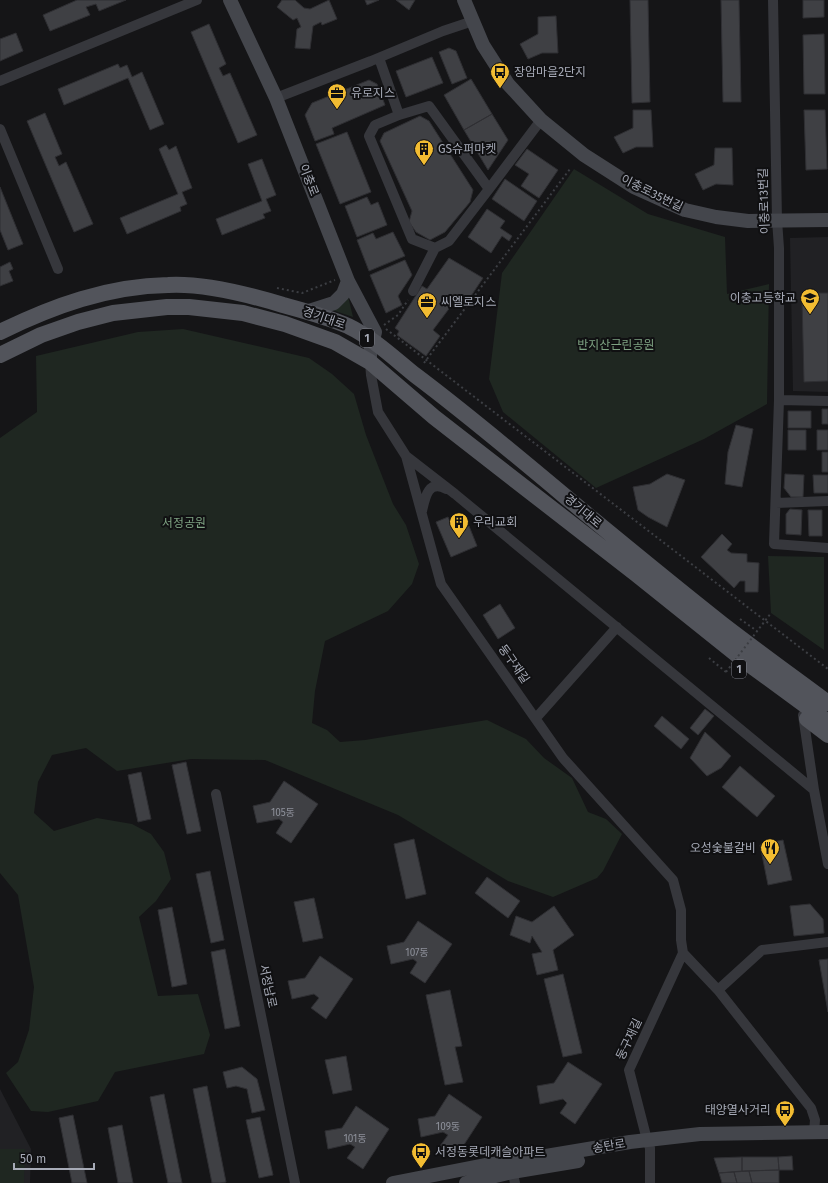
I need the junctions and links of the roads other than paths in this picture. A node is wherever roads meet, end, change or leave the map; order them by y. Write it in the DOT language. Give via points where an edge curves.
graph roads {
  1 [pos="196,0"];
  2 [pos="230,0"];
  3 [pos="464,0"];
  4 [pos="773,0"];
  5 [pos="473,21"];
  6 [pos="379,58"];
  7 [pos="0,81"];
  8 [pos="276,98"];
  9 [pos="399,115"];
  10 [pos="541,120"];
  11 [pos="0,129"];
  12 [pos="489,188"];
  13 [pos="777,220"];
  14 [pos="828,220"];
  15 [pos="435,248"];
  16 [pos="58,269"];
  17 [pos="348,281"];
  18 [pos="413,291"];
  19 [pos="306,312"];
  20 [pos="0,332"];
  21 [pos="374,337"];
  22 [pos="0,355"];
  23 [pos="370,362"];
  24 [pos="779,400"];
  25 [pos="828,401"];
  26 [pos="406,456"];
  27 [pos="455,494"];
  28 [pos="828,501"];
  29 [pos="776,503"];
  30 [pos="422,512"];
  31 [pos="828,548"];
  32 [pos="663,586"];
  33 [pos="617,627"];
  34 [pos="828,692"];
  35 [pos="828,703"];
  36 [pos="803,716"];
  37 [pos="536,718"];
  38 [pos="828,722"];
  39 [pos="828,736"];
  40 [pos="814,790"];
  41 [pos="216,794"];
  42 [pos="828,864"];
  43 [pos="828,942"];
  44 [pos="683,953"];
  45 [pos="718,990"];
  46 [pos="821,1132"];
  47 [pos="828,1141"];
  48 [pos="648,1144"];
  49 [pos="512,1172"];
  50 [pos="295,1183"];
  51 [pos="393,1183"];
  52 [pos="466,1183"];
  53 [pos="650,1183"];
  1 -- 7 [label="street"];
  2 -- 8 [label="street, 이충로"];
  3 -- 5 [label="street, 이충로35번길"];
  4 -- 13 [label="street, 이충로13번길"];
  5 -- 6 [label="street"];
  5 -- 10 [label="street, 이충로35번길" via="483,45 508,84"];
  6 -- 8 [label="street"];
  6 -- 9 [label="street"];
  8 -- 17 [label="street, 이충로"];
  9 -- 12 [label="street" via="429,106"];
  9 -- 15 [label="street" via="375,124 369,136 412,239"];
  10 -- 12 [label="street"];
  10 -- 13 [label="street, 이충로35번길" via="584,155 634,187 685,210 748,221"];
  11 -- 16 [label="street"];
  12 -- 15 [label="street" via="449,241"];
  13 -- 14 [label="street, 이충로35번길"];
  13 -- 24 [label="street, 이충로13번길"];
  15 -- 18 [label="street"];
  17 -- 19 [label="street" via="334,303"];
  17 -- 21 [label="street, 이충로"];
  19 -- 20 [label="main road, 경기대로 / 1" via="272,301 222,290 170,284 131,287 94,295 65,304"];
  19 -- 21 [label="main road, 경기대로 / 1"];
  21 -- 23 [label="street"];
  21 -- 32 [label="main road, 경기대로 / 1"];
  22 -- 23 [label="main road, 경기대로 / 1" via="41,335 113,313 189,307 243,314 285,324 335,342"];
  23 -- 26 [label="street, 둥구재길" via="378,412"];
  23 -- 32 [label="main road, 경기대로 / 1" via="434,417"];
  24 -- 25 [label="street"];
  24 -- 29 [label="street, 이충로13번길"];
  26 -- 27 [label="street"];
  26 -- 30 [label="street, 둥구재길"];
  27 -- 30 [label="street" via="441,486 433,487 426,493"];
  27 -- 33 [label="street"];
  28 -- 29 [label="street"];
  29 -- 31 [label="street, 이충로13번길" via="774,544"];
  30 -- 37 [label="street, 둥구재길" via="441,584"];
  32 -- 34 [label="main road, 경기대로 / 1" via="698,593"];
  32 -- 35 [label="main road, 경기대로 / 1" via="724,625"];
  32 -- 36 [label="main road, 경기대로 / 1" via="682,620 718,654"];
  32 -- 38 [label="main road, 경기대로 / 1" via="746,662"];
  33 -- 37 [label="street"];
  33 -- 40 [label="street"];
  36 -- 39 [label="main road, 경기대로 / 1"];
  36 -- 40 [label="street"];
  37 -- 44 [label="street, 둥구재길" via="563,758 673,880 681,910"];
  40 -- 42 [label="street"];
  41 -- 50 [label="street, 서정남로"];
  43 -- 45 [label="street" via="762,950"];
  44 -- 45 [label="street"];
  44 -- 48 [label="street, 둥구재길" via="629,1070"];
  45 -- 46 [label="street" via="811,1108"];
  46 -- 48 [label="street, 송탄로" via="700,1134"];
  47 -- 48 [label="street, 송탄로"];
  48 -- 49 [label="street, 송탄로"];
  48 -- 53 [label="street, 둥구재길"];
  49 -- 51 [label="street, 송탄로" via="485,1165"];
  49 -- 52 [label="street, 송탄로"];
}
